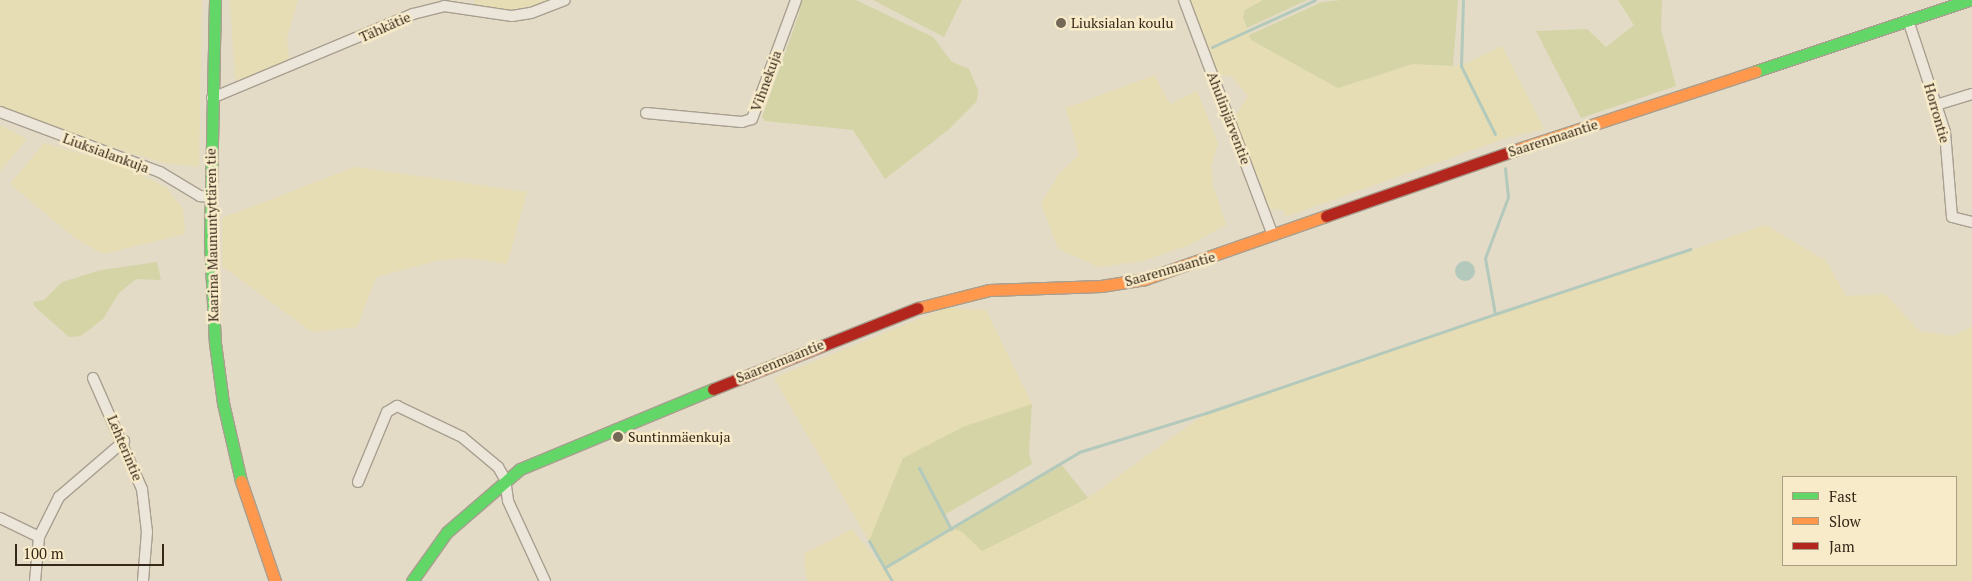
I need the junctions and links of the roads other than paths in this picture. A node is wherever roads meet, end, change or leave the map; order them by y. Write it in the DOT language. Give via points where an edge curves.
graph roads {
  1 [pos="215,0"];
  2 [pos="565,0"];
  3 [pos="796,0"];
  4 [pos="1184,0"];
  5 [pos="1970,0"];
  6 [pos="1908,20"];
  7 [pos="1972,94"];
  8 [pos="212,98"];
  9 [pos="1936,105"];
  10 [pos="0,112"];
  11 [pos="646,114"];
  12 [pos="210,197"];
  13 [pos="1972,222"];
  14 [pos="1273,235"];
  15 [pos="93,378"];
  16 [pos="124,441"];
  17 [pos="505,479"];
  18 [pos="358,482"];
  19 [pos="0,518"];
  20 [pos="39,537"];
  21 [pos="35,581"];
  22 [pos="143,581"];
  23 [pos="275,581"];
  24 [pos="412,581"];
  25 [pos="545,581"];
  1 -- 8 [label="street, Kaarina Maununtyttären tie"];
  2 -- 8 [label="street, Tähkätie" via="531,14 512,16 444,6 413,14"];
  3 -- 11 [label="street, Vihnekuja" via="752,119 742,122"];
  4 -- 14 [label="street, Ahulinjärventie"];
  5 -- 6 [label="street, Saarenmaantie"];
  6 -- 9 [label="street, Horrontie"];
  6 -- 14 [label="street, Saarenmaantie"];
  7 -- 9 [label="street"];
  8 -- 12 [label="street, Kaarina Maununtyttären tie"];
  9 -- 13 [label="street, Horrontie" via="1945,132 1952,217"];
  10 -- 12 [label="street, Liuksialankuja" via="160,172 200,196"];
  12 -- 23 [label="street, Kaarina Maununtyttären tie" via="210,287 223,403 248,510"];
  14 -- 17 [label="street, Saarenmaantie" via="1146,279 1101,286 989,290 902,312 548,456"];
  15 -- 16 [label="street, Lehterintie"];
  16 -- 20 [label="street" via="59,497"];
  16 -- 22 [label="street, Lehterintie" via="135,465 146,511"];
  17 -- 18 [label="street" via="498,468 462,437 397,406 387,412"];
  17 -- 24 [label="street, Saarenmaantie" via="447,532"];
  17 -- 25 [label="street" via="508,502"];
  19 -- 20 [label="street"];
  20 -- 21 [label="street"];
}
